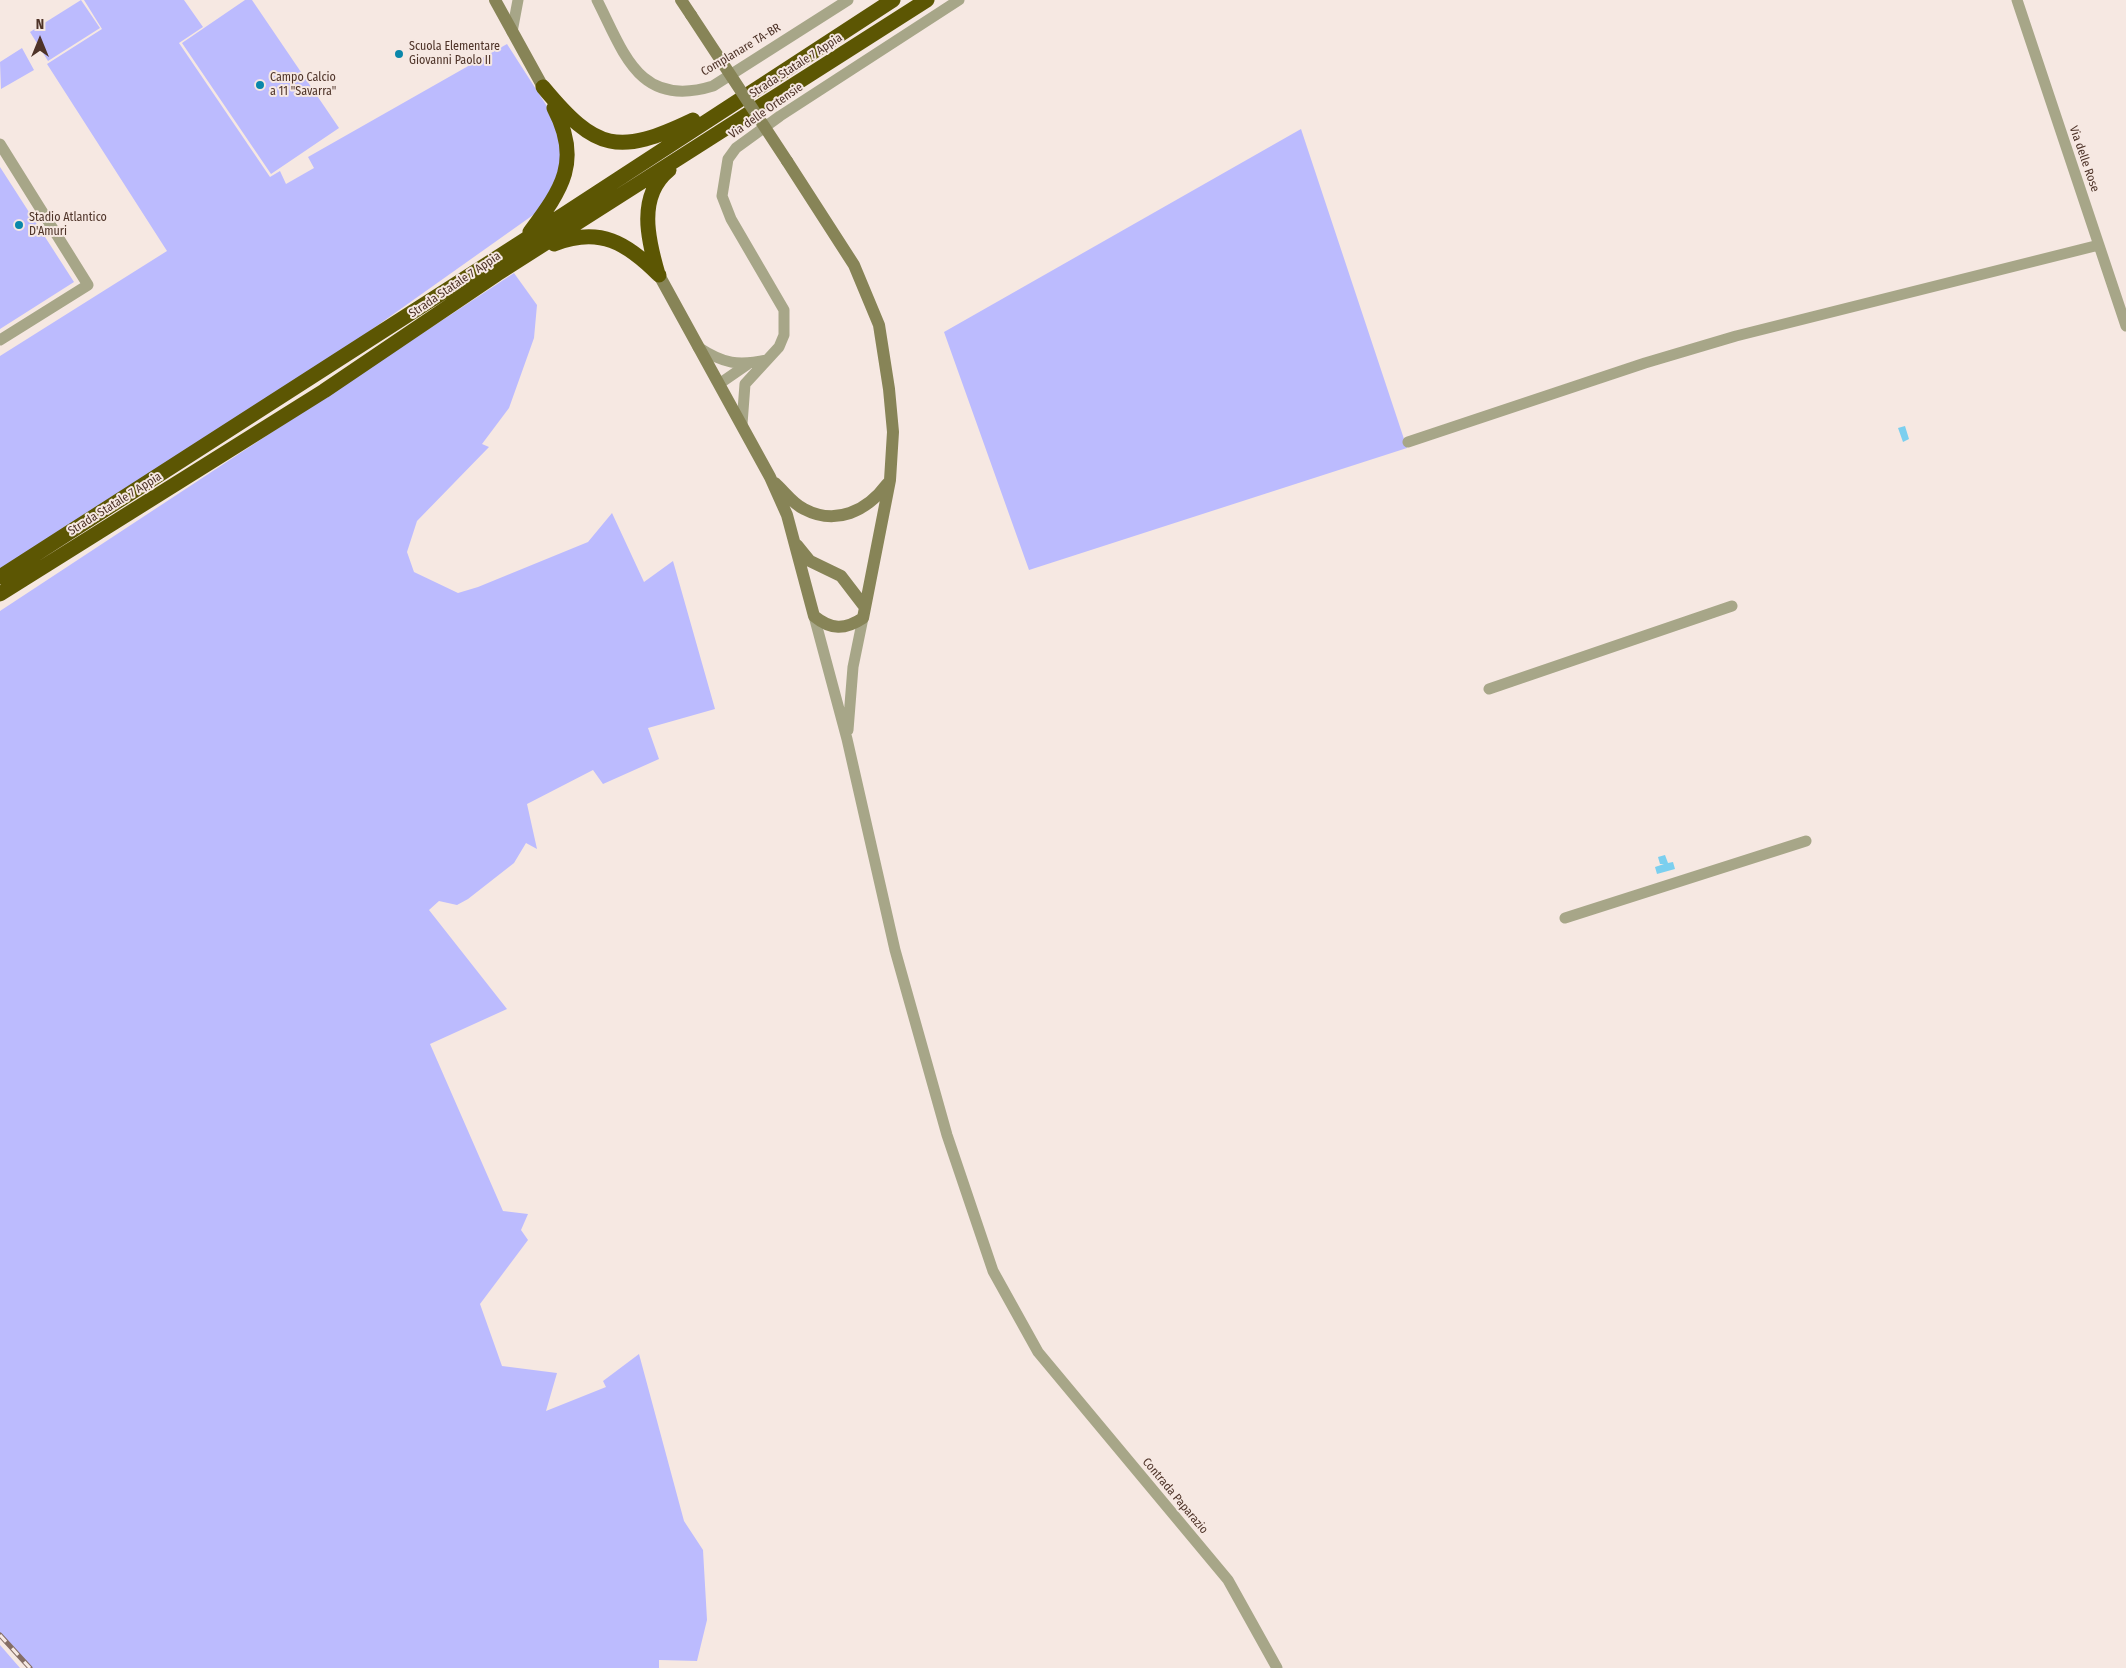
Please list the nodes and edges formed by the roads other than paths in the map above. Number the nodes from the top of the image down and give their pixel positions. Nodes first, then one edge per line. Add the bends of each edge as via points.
1 (496, 0) edge
2 (506, 0) edge
3 (518, 0) edge
4 (597, 0) edge
5 (681, 0) edge
6 (848, 0) edge
7 (893, 0) edge
8 (927, 0) edge
9 (959, 0) edge
10 (2017, 0) edge
11 (512, 32) junction
12 (543, 87) junction
13 (730, 105) junction
14 (712, 137) junction
15 (0, 144) edge
16 (524, 241) junction
17 (2099, 245) junction
18 (497, 274) junction
19 (659, 276) junction
20 (2126, 326) edge
21 (0, 340) edge
22 (698, 348) junction
23 (751, 369) junction
24 (719, 384) junction
25 (742, 424) junction
26 (1408, 442) dead end
27 (770, 477) junction
28 (890, 480) junction
29 (795, 543) junction
30 (0, 577) edge
31 (0, 594) edge
32 (1732, 606) dead end
33 (863, 612) junction
34 (814, 616) junction
35 (1489, 689) dead end
36 (848, 739) junction
37 (1806, 841) dead end
38 (1565, 918) dead end
39 (1276, 1668) edge

1 - 2 street
1 - 11 street
3 - 11 street
4 - 6 street, Complanare TA-BR via 634,69 660,88 680,92 713,86
5 - 28 street, bridge via 854,265 879,325 893,432
7 - 13 highway, Strada Statale 7 Appia
8 - 14 highway, Strada Statale 7 Appia
9 - 23 street, Via delle Ortensie via 780,116 736,148 728,160 722,196 731,219 784,310 784,334 779,348
10 - 17 street, Via delle Rose
11 - 12 street
12 - 13 highway via 583,130 601,139 620,142 657,137
12 - 16 highway via 566,137 565,177 556,197
13 - 16 highway, Strada Statale 7 Appia
14 - 18 highway, Strada Statale 7 Appia
14 - 19 highway via 662,176 651,194 647,218 649,243
15 - 21 street via 88,286
16 - 30 highway, Strada Statale 7 Appia
17 - 20 street, Via delle Rose
17 - 26 street via 1736,336
18 - 19 highway via 566,239 589,236 607,238 624,245
18 - 31 highway, Strada Statale 7 Appia via 324,391
19 - 22 street
22 - 23 street via 714,358
22 - 24 street
23 - 24 street
23 - 25 street via 745,384
24 - 25 street
25 - 27 street
27 - 28 street via 802,508 822,516 844,515 864,508 878,497
27 - 29 street
28 - 33 street
29 - 33 street via 810,561 841,576
29 - 34 street
32 - 35 street
33 - 34 street via 854,624 833,627
33 - 36 street via 853,667
34 - 36 street
36 - 39 street, Contrada Paparazio via 895,950 947,1135 993,1271 1038,1352 1228,1580
37 - 38 street

